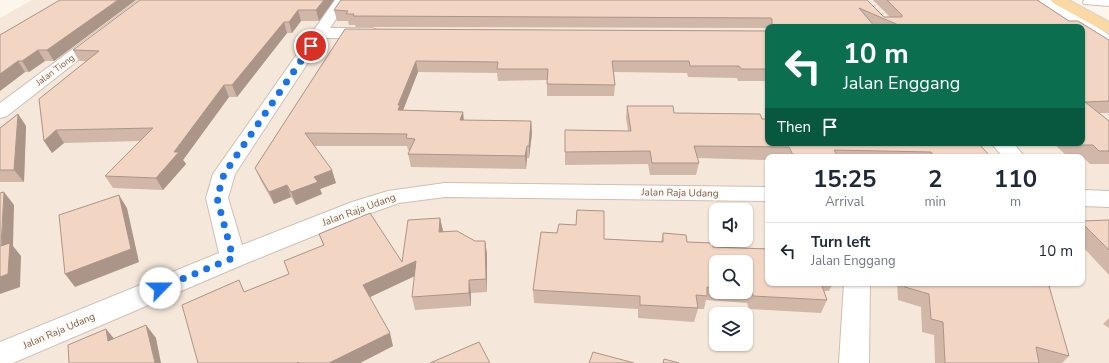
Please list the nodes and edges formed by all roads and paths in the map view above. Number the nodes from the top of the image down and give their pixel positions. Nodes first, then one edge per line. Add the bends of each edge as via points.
1 (148, 0) edge
2 (342, 0) edge
3 (1046, 0) edge
4 (1058, 0) edge
5 (1086, 1) edge
6 (1109, 2) edge
7 (1109, 14) edge
8 (1082, 24) edge
9 (1085, 26) edge
10 (1109, 28) edge
11 (319, 33) junction
12 (390, 33) edge
13 (1109, 42) edge
14 (0, 112) edge
15 (1004, 146) edge
16 (1012, 154) edge
17 (765, 194) edge
18 (1085, 198) edge
19 (1109, 199) edge
20 (233, 258) junction
21 (856, 286) edge
22 (0, 355) edge
23 (854, 363) edge

1 - 14 street, Jalan Tiong
2 - 11 street
3 - 8 street
4 - 10 main road
5 - 6 lane
5 - 7 main road
9 - 13 street
11 - 12 street
11 - 20 street via 224,174 217,198
15 - 16 street
17 - 20 street, Jalan Raja Udang via 445,190 417,193 396,196 360,208
18 - 19 street
20 - 22 street, Jalan Raja Udang
21 - 23 street

